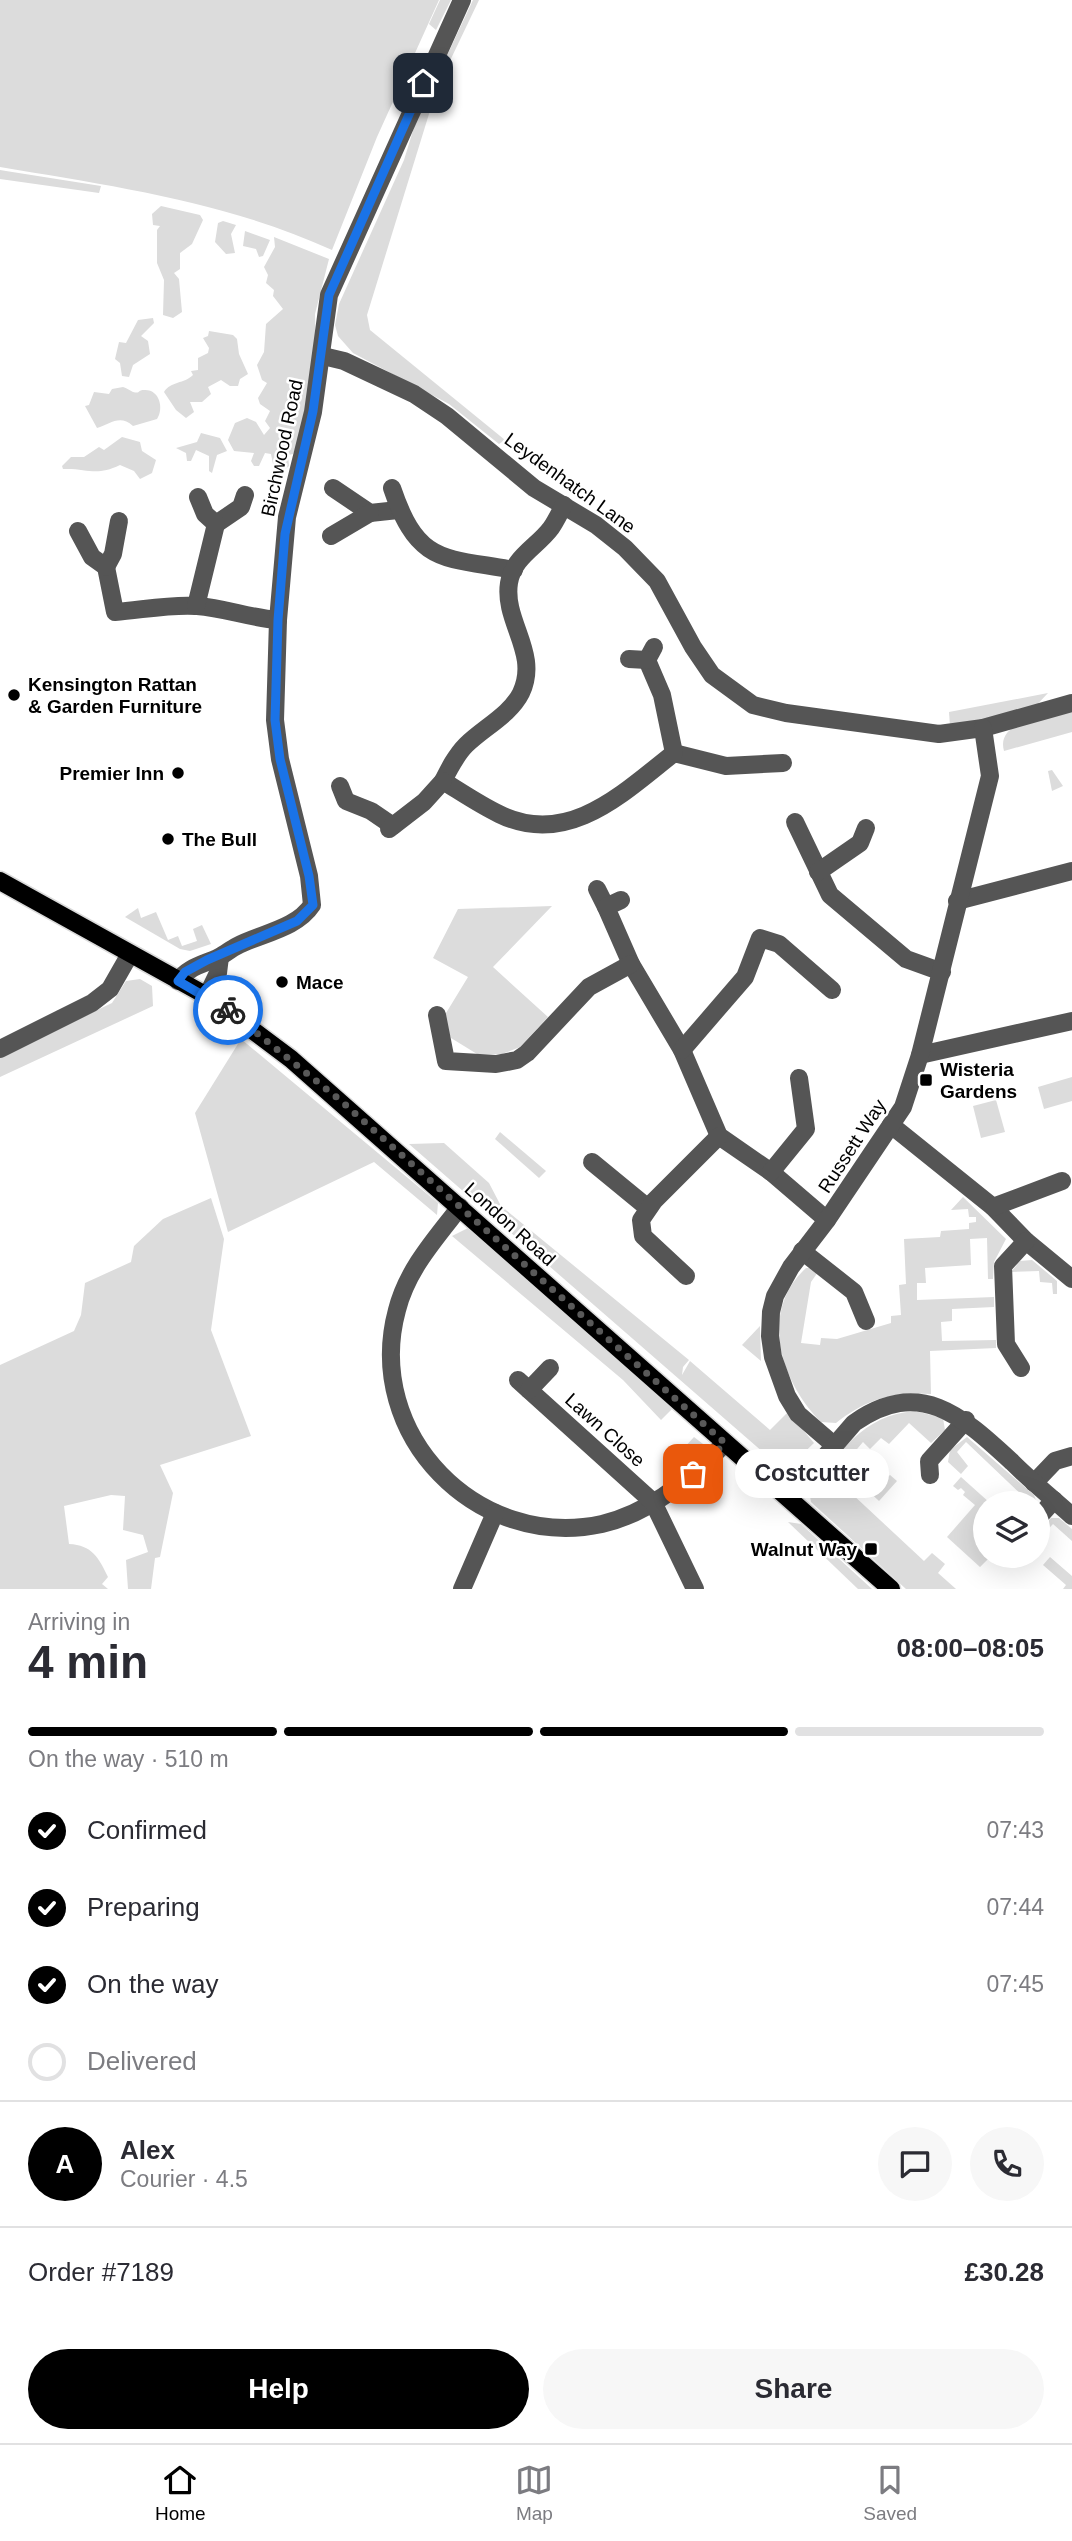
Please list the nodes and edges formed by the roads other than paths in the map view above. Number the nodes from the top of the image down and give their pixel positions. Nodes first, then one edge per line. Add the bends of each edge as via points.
1 (462, 0) edge
2 (323, 356) junction
3 (332, 488) dead end
4 (392, 488) dead end
5 (245, 495) dead end
6 (198, 497) dead end
7 (564, 505) junction
8 (398, 510) junction
9 (370, 513) junction
10 (119, 521) dead end
11 (216, 524) junction
12 (78, 531) dead end
13 (331, 536) dead end
14 (106, 567) junction
15 (514, 570) junction
16 (196, 606) junction
17 (278, 620) junction
18 (644, 655) dead end
19 (1072, 703) edge
20 (982, 728) junction
21 (674, 753) junction
22 (783, 763) dead end
23 (443, 781) junction
24 (340, 786) dead end
25 (794, 821) dead end
26 (866, 828) dead end
27 (1072, 871) edge
28 (818, 872) junction
29 (0, 881) edge
30 (597, 889) dead end
31 (957, 901) junction
32 (130, 954) junction
33 (219, 957) junction
34 (631, 964) junction
35 (942, 972) junction
36 (178, 981) junction
37 (832, 990) dead end
38 (207, 996) junction
39 (437, 1015) dead end
40 (1072, 1021) edge
41 (0, 1049) edge
42 (681, 1050) junction
43 (920, 1055) junction
44 (799, 1078) dead end
45 (891, 1125) junction
46 (719, 1136) junction
47 (593, 1162) dead end
48 (771, 1172) junction
49 (1062, 1181) dead end
50 (993, 1206) junction
51 (460, 1207) junction
52 (648, 1208) junction
53 (827, 1220) junction
54 (1026, 1241) junction
55 (802, 1251) junction
56 (686, 1276) dead end
57 (1072, 1279) edge
58 (866, 1321) dead end
59 (550, 1368) dead end
60 (1021, 1368) dead end
61 (966, 1420) junction
62 (725, 1443) junction
63 (834, 1446) junction
64 (1072, 1457) edge
65 (930, 1475) dead end
66 (1034, 1483) junction
67 (790, 1497) junction
68 (1054, 1500) junction
69 (653, 1502) junction
70 (1050, 1504) edge
71 (495, 1513) junction
72 (1072, 1516) edge
73 (462, 1589) edge
74 (695, 1589) edge
75 (891, 1589) edge

1 - 2 street, Birchwood Road via 329,295
2 - 7 street, Leydenhatch Lane via 344,360 414,394 534,488
2 - 17 street, Birchwood Road via 287,517
3 - 9 street
4 - 8 street
5 - 11 street via 241,507
6 - 11 street via 205,514
7 - 15 street via 550,529 520,557
7 - 20 street, Leydenhatch Lane via 625,548 649,573 712,675 753,705 930,734
8 - 9 street
8 - 15 street via 421,544 433,553
9 - 13 street
10 - 14 street
11 - 16 street
12 - 14 street via 92,557
14 - 16 street via 114,612
15 - 23 street via 509,595 527,659 520,694 464,747
16 - 17 street
17 - 33 street, Birchwood Road via 277,739 313,905 297,921
18 - 21 street via 662,695
19 - 20 street, Leydenhatch Lane
20 - 31 street, Russett Way via 990,776
21 - 22 street via 726,766
21 - 23 street via 607,805 562,823 544,825 500,815
23 - 24 street via 391,828 371,811 346,801
25 - 28 street
26 - 28 street via 860,844
27 - 31 street
28 - 35 street via 830,895 906,960
29 - 32 main road, London Road
30 - 34 street via 614,903
31 - 35 street, Russett Way
32 - 36 main road, London Road
32 - 41 street via 110,989 92,1003
33 - 36 street, Birchwood Road via 185,972
33 - 38 street via 218,973
34 - 39 street via 589,986 527,1054 510,1063 446,1061
34 - 42 street
35 - 43 street, Russett Way
36 - 38 main road, London Road
37 - 42 street via 779,944 760,938 745,977
38 - 51 main road, London Road via 334,1094
40 - 43 street
42 - 46 street
43 - 45 street, Russett Way via 903,1107
44 - 48 street via 806,1129
45 - 50 street
45 - 53 street, Russett Way
46 - 48 street
46 - 52 street
47 - 52 street
48 - 53 street
49 - 50 street
50 - 54 street
51 - 62 main road, London Road
51 - 71 street via 404,1288 396,1312 391,1362 400,1411 416,1446 445,1479
52 - 56 street via 641,1220 643,1236
53 - 55 street, Russett Way
54 - 57 street
54 - 60 street via 1003,1266 1006,1344
55 - 58 street via 854,1292
55 - 63 street, Russett Way via 775,1296 769,1336 787,1396 798,1414
59 - 69 street, Lawn Close via 524,1385
61 - 63 street via 936,1405 901,1403 865,1416
61 - 65 street via 929,1461
61 - 66 street
62 - 67 main road, London Road
62 - 69 street via 677,1488
63 - 67 street
64 - 66 street via 1055,1461
66 - 68 street
67 - 75 main road, London Road
68 - 70 street
68 - 72 street
69 - 71 street via 628,1515 587,1526 537,1525
69 - 74 street
71 - 73 street

